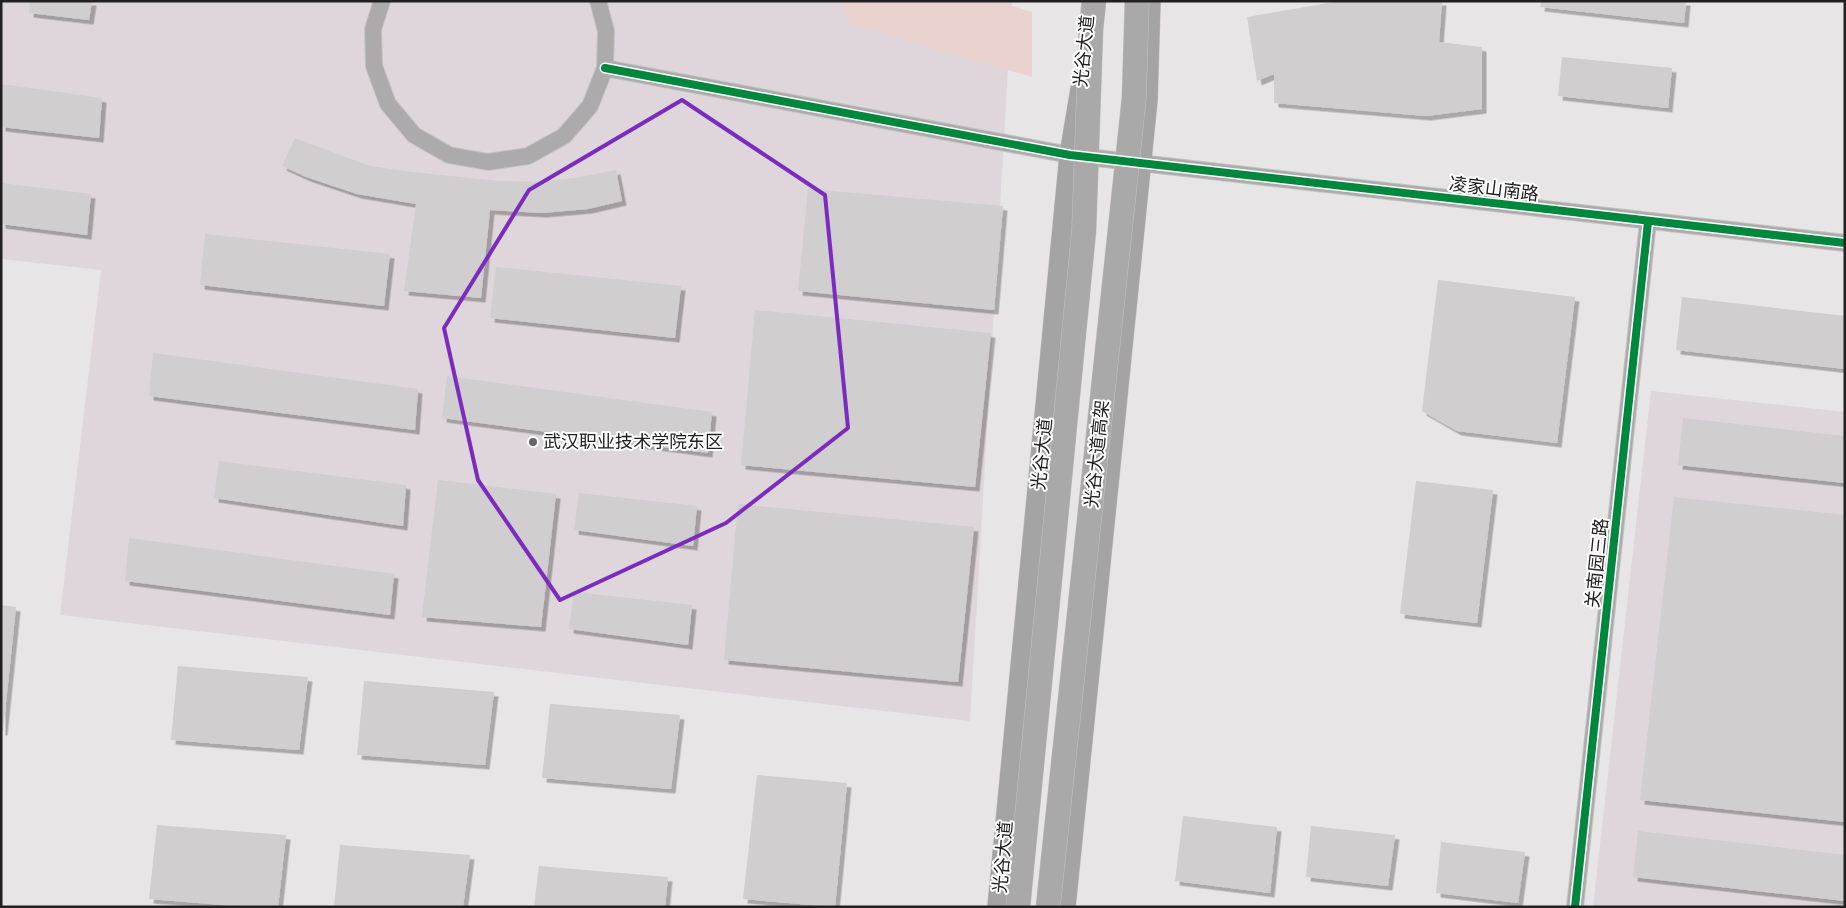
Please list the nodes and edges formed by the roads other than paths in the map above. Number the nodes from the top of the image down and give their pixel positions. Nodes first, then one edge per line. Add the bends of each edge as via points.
1 (382, 1) edge
2 (598, 1) edge
3 (1089, 1) edge
4 (1094, 1) edge
5 (1137, 1) edge
6 (1150, 1) edge
7 (1091, 29) junction
8 (605, 68) junction
9 (1070, 155) junction
10 (1140, 163) junction
11 (1648, 222) junction
12 (1845, 243) edge
13 (998, 907) edge
14 (1018, 907) edge
15 (1048, 907) edge
16 (1066, 907) edge
17 (1575, 907) edge

1 - 8 street via 373,29 374,66 388,104 414,135 449,155 488,162 528,156 564,136 590,106
2 - 8 street via 606,31
3 - 7 highway, bridge
3 - 9 main road, 光谷大道 via 1082,85
4 - 7 highway, 光谷大道高架, bridge
5 - 15 highway, 光谷大道高架, bridge via 1134,98
6 - 10 main road via 1147,100
7 - 14 highway, 光谷大道高架, bridge via 1084,230
8 - 9 street, 凌家山南路
9 - 10 street, 凌家山南路
9 - 13 main road, 光谷大道
10 - 11 street, 凌家山南路
10 - 16 main road
11 - 12 street, 凌家山南路
11 - 17 street, 关南园三路

